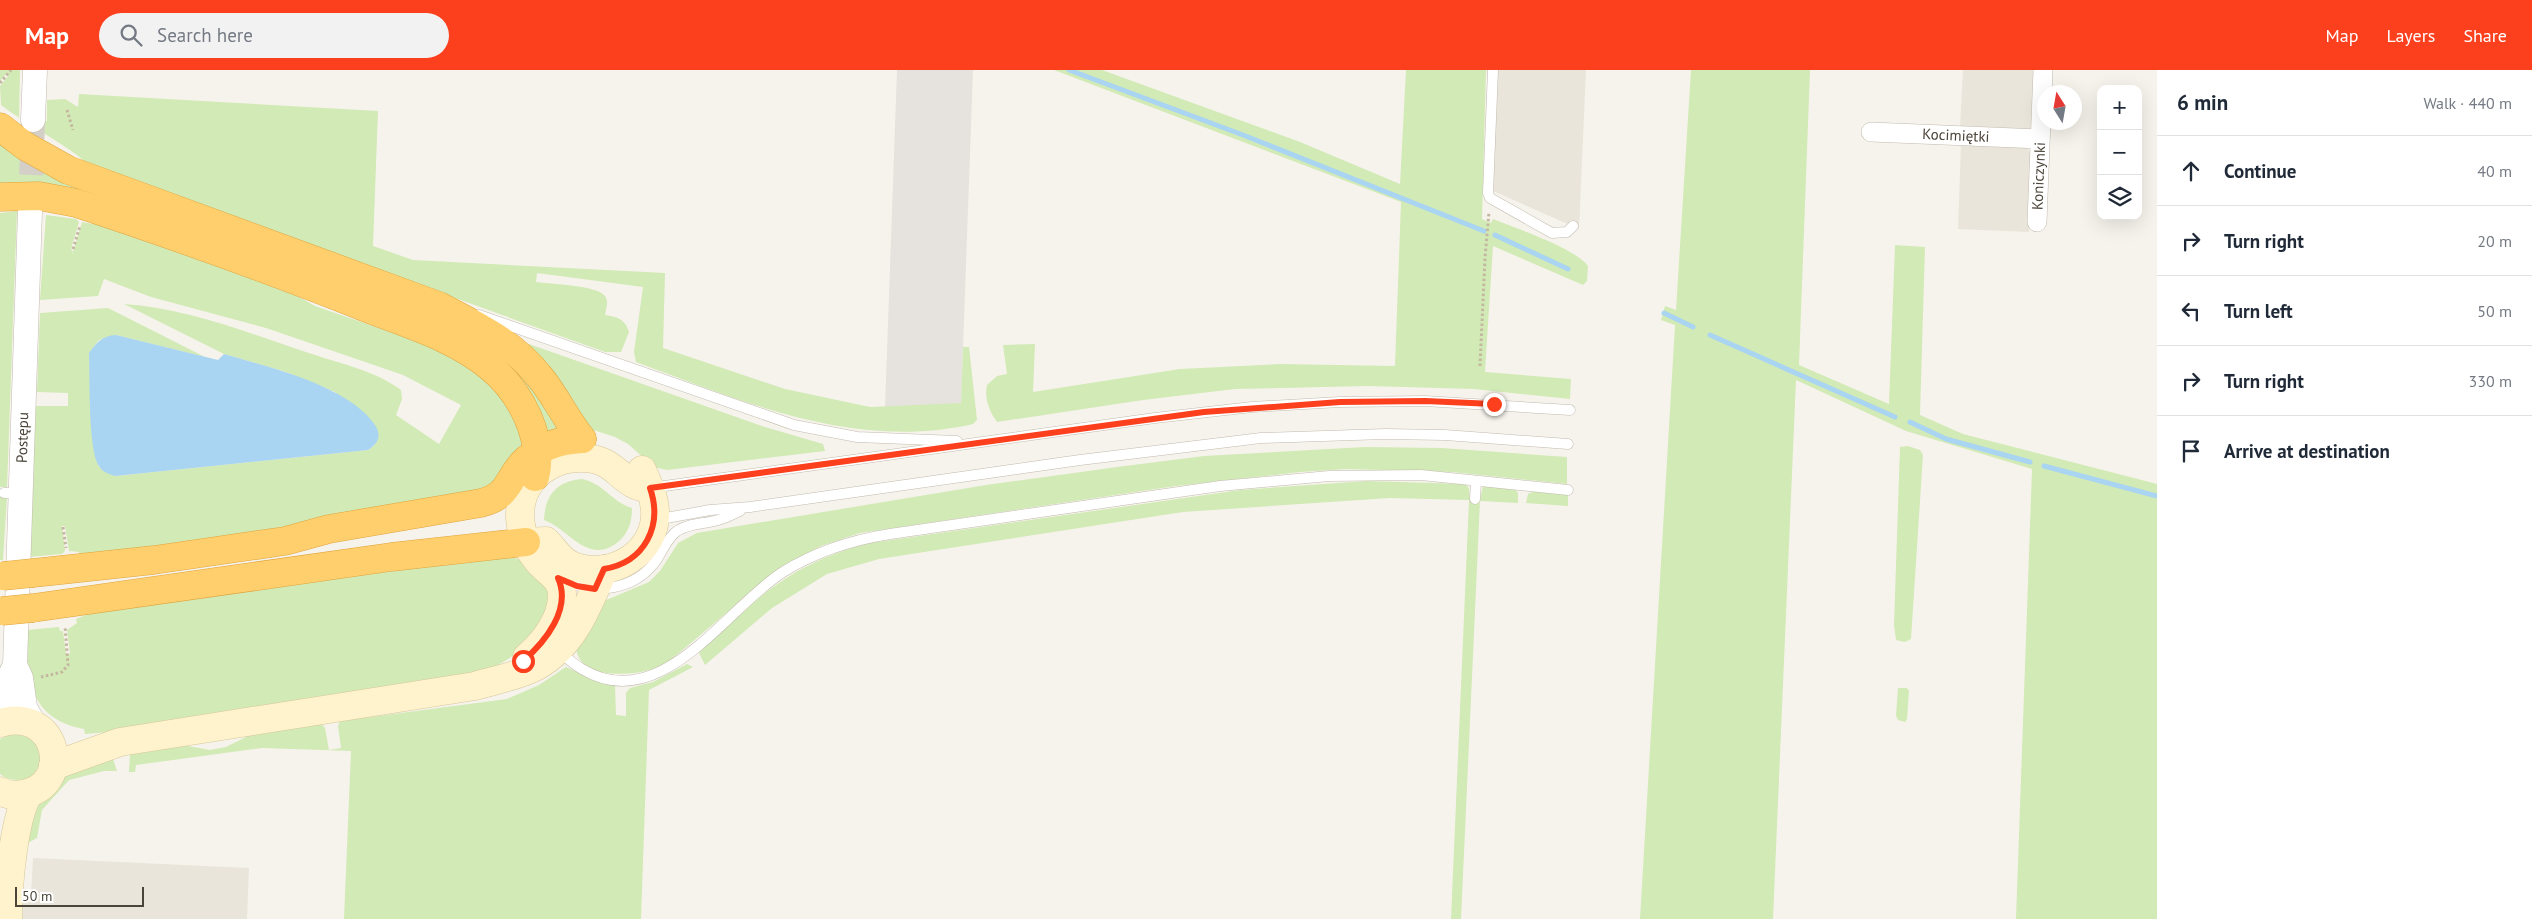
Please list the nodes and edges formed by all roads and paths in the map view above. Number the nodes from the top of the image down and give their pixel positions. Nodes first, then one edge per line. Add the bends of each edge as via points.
1 (11, 70) edge
2 (35, 70) edge
3 (1493, 70) edge
4 (2043, 70) edge
5 (0, 83) edge
6 (67, 110) dead end
7 (33, 120) tunnel mouth
8 (0, 127) edge
9 (73, 130) dead end
10 (1871, 132) dead end
11 (2040, 139) junction
12 (0, 197) edge
13 (1490, 198) junction
14 (30, 212) tunnel mouth
15 (2038, 222) dead end
16 (81, 224) dead end
17 (1573, 226) dead end
18 (73, 250) dead end
19 (440, 306) junction
20 (1480, 366) dead end
21 (1570, 410) dead end
22 (582, 439) junction
23 (988, 442) junction
24 (1568, 444) dead end
25 (536, 464) junction
26 (1476, 480) junction
27 (650, 488) junction
28 (1568, 490) dead end
29 (1475, 499) dead end
30 (750, 506) junction
31 (519, 508) junction
32 (655, 520) junction
33 (63, 527) dead end
34 (285, 541) junction
35 (526, 542) junction
36 (66, 550) dead end
37 (1, 576) edge
38 (558, 578) junction
39 (600, 579) junction
40 (1, 611) edge
41 (65, 632) dead end
42 (557, 650) junction
43 (14, 666) junction
44 (500, 678) junction
45 (36, 680) dead end
46 (0, 723) edge
47 (40, 730) junction
48 (120, 742) junction
49 (53, 766) junction
50 (0, 791) edge
51 (29, 793) junction
52 (0, 810) edge
53 (8, 879) junction
54 (8, 919) edge

1 - 5 path
2 - 7 street
3 - 13 lane
4 - 11 street, Koniczynki
6 - 9 path
8 - 19 highway via 39,154 84,176
10 - 11 street, Kocimiętki
11 - 15 street, Koniczynki
12 - 25 highway via 39,196 76,203 288,277 456,344 492,368 521,403 530,424
13 - 17 lane via 1552,233 1567,232
13 - 20 path
14 - 43 street, Postępu via 12,493
16 - 18 path
19 - 22 highway via 494,335 523,358 540,377
19 - 23 lane via 506,323 794,425 858,437
21 - 23 lane via 1425,401 1340,402 1204,412
22 - 25 highway via 566,441
22 - 27 main road via 604,444 628,456 642,470
23 - 27 lane
24 - 30 lane via 1415,434 1261,438
25 - 27 main road via 587,458 605,462 636,486
25 - 31 main road
25 - 34 highway via 521,465 503,493 490,501 329,529
26 - 28 lane
26 - 29 lane
26 - 42 lane via 1375,474 1278,480 860,539 782,572 690,654 657,674 619,680 602,678 582,669
27 - 32 main road
30 - 32 lane
30 - 39 lane via 719,520 682,528 672,535 650,568 634,581 615,587
31 - 34 highway via 320,542 302,544
31 - 35 main road
32 - 39 main road via 649,538 636,554
33 - 36 path
34 - 37 highway, bridge via 154,560
35 - 38 main road via 536,559
35 - 39 main road via 546,541 570,564 588,569
35 - 40 highway, bridge via 391,557
38 - 39 lane via 577,586
38 - 44 main road via 562,596 554,625 536,650
39 - 42 main road via 574,632
41 - 45 path via 68,665 65,670
42 - 44 main road via 536,666
43 - 46 street, Postępu via 8,675 8,693
43 - 47 street, Postępu via 22,678 25,707
44 - 48 main road via 430,694
46 - 47 main road via 16,720
47 - 48 main road via 80,740
47 - 49 main road via 54,754
48 - 49 main road
49 - 51 main road via 40,787
50 - 51 main road via 13,796
51 - 53 main road via 19,823
52 - 53 main road
53 - 54 main road

